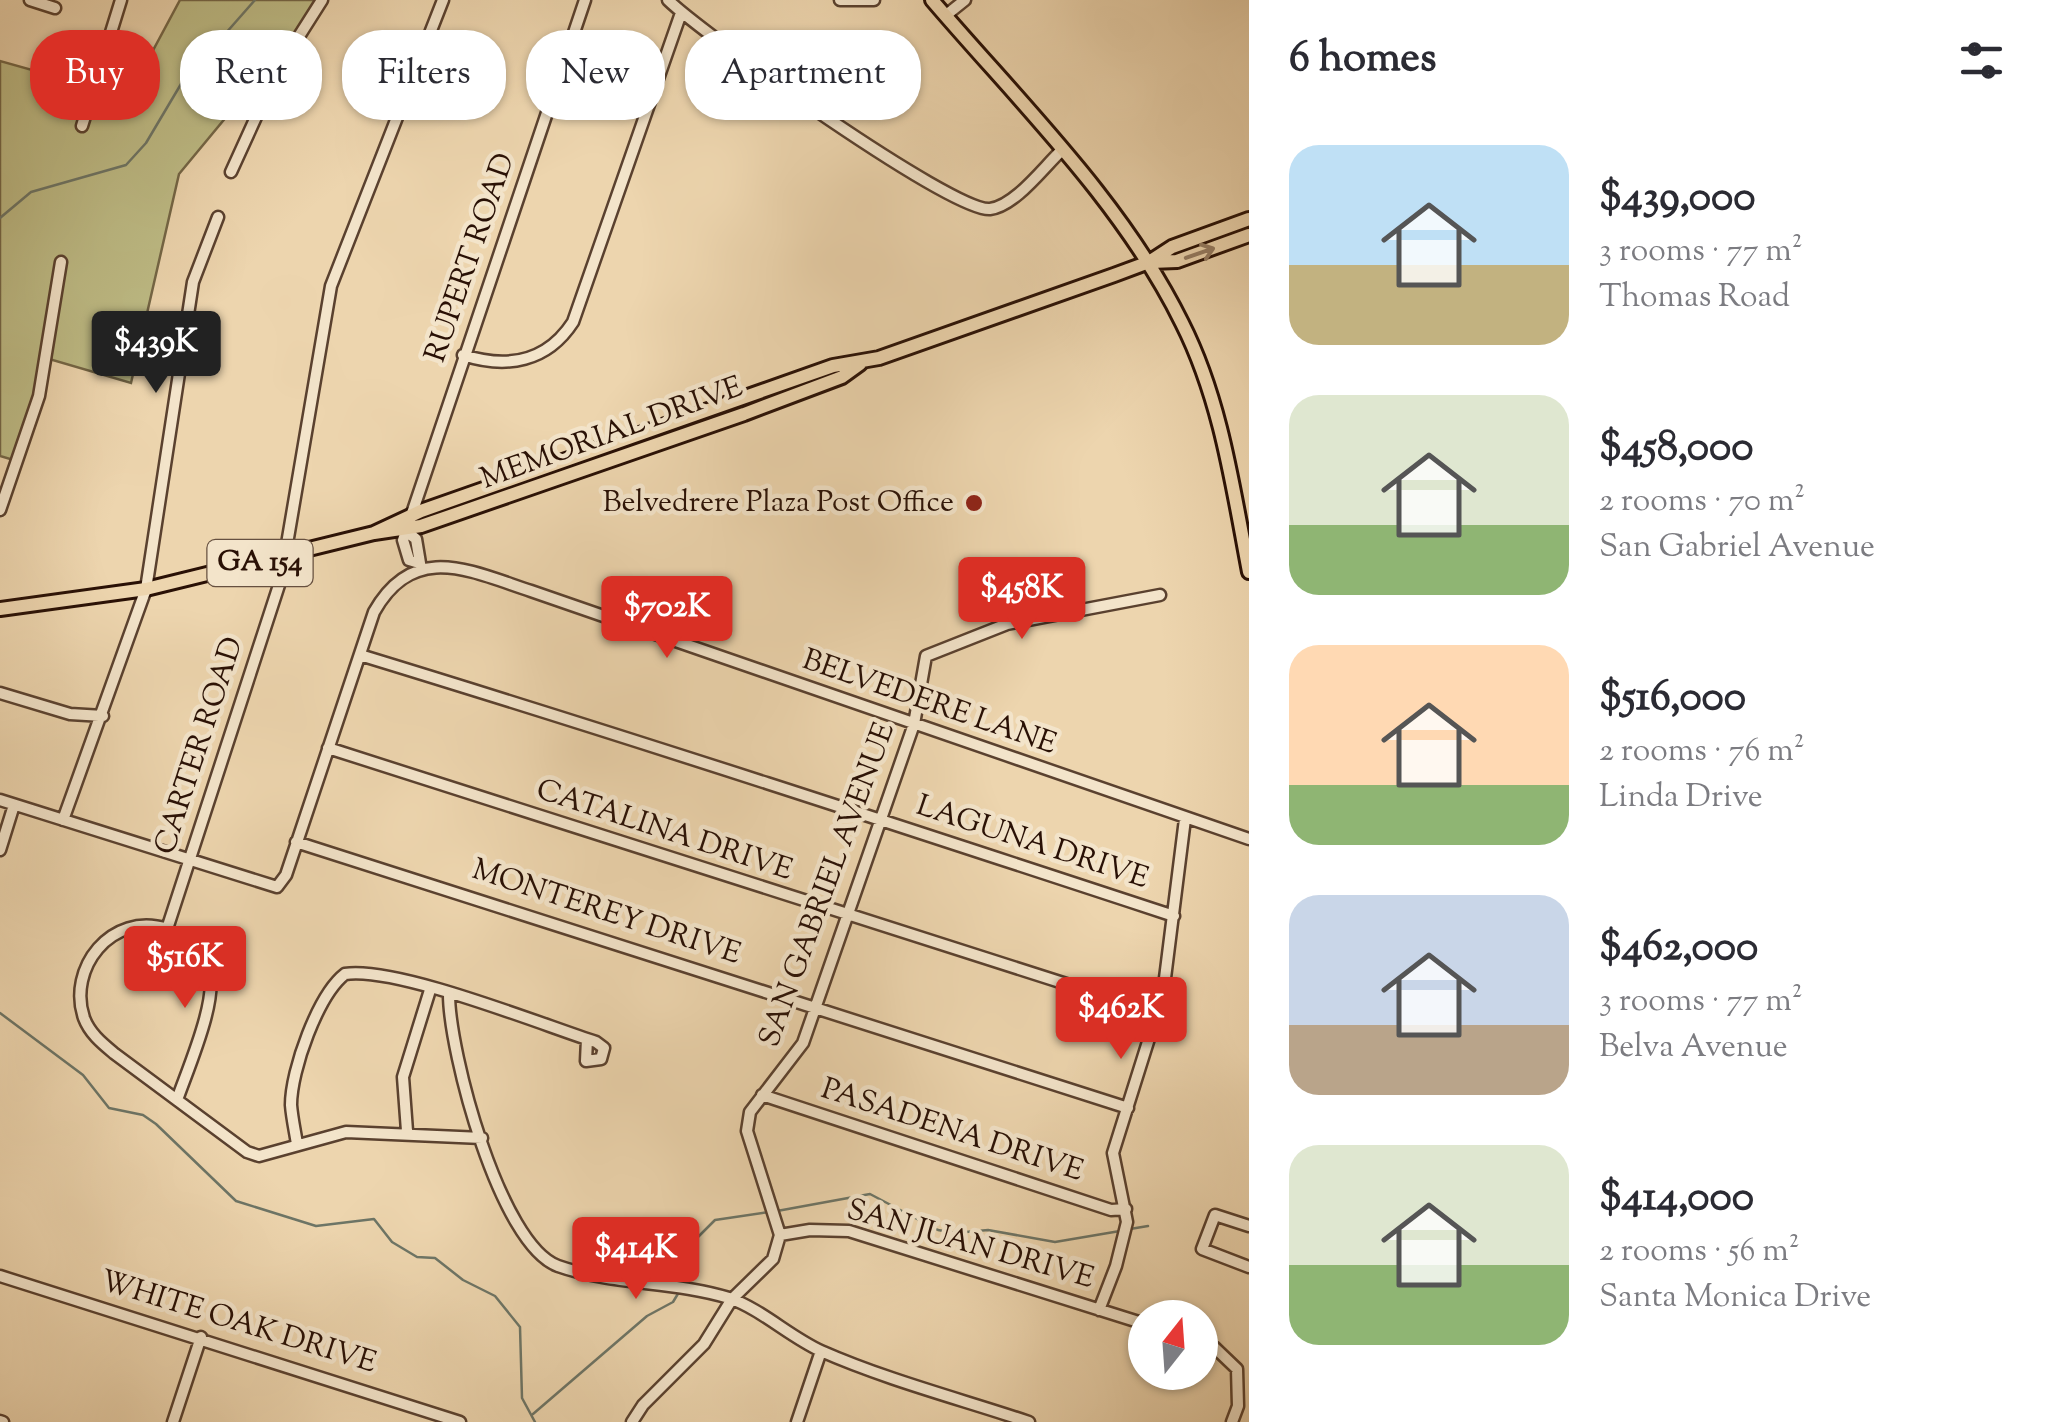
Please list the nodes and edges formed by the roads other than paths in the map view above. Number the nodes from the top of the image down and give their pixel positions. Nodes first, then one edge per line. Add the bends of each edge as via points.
1 (30, 0) edge
2 (121, 0) edge
3 (322, 0) edge
4 (443, 0) edge
5 (585, 0) edge
6 (668, 0) edge
7 (840, 0) edge
8 (874, 0) edge
9 (932, 0) edge
10 (965, 0) edge
11 (55, 8) dead end
12 (682, 13) junction
13 (946, 16) junction
14 (82, 126) dead end
15 (1061, 151) junction
16 (231, 172) dead end
17 (218, 216) dead end
18 (1249, 220) edge
19 (1249, 234) edge
20 (61, 262) dead end
21 (1149, 262) junction
22 (464, 354) junction
23 (0, 510) edge
24 (409, 526) junction
25 (286, 557) junction
26 (420, 566) junction
27 (1249, 572) edge
28 (146, 590) junction
29 (1160, 595) dead end
30 (0, 609) edge
31 (360, 655) junction
32 (0, 693) edge
33 (103, 716) junction
34 (914, 724) junction
35 (328, 748) junction
36 (0, 800) edge
37 (14, 805) junction
38 (1185, 819) junction
39 (64, 820) junction
40 (880, 820) junction
41 (1249, 839) edge
42 (296, 842) junction
43 (0, 850) edge
44 (188, 862) junction
45 (1174, 916) junction
46 (847, 917) junction
47 (167, 929) junction
48 (430, 990) junction
49 (448, 994) junction
50 (815, 1007) junction
51 (1157, 1013) junction
52 (587, 1038) dead end
53 (762, 1095) junction
54 (177, 1100) junction
55 (1128, 1108) junction
56 (408, 1132) junction
57 (482, 1138) junction
58 (297, 1144) junction
59 (1126, 1209) junction
60 (1249, 1226) edge
61 (780, 1234) junction
62 (1249, 1266) edge
63 (0, 1276) edge
64 (732, 1299) junction
65 (1099, 1310) junction
66 (1128, 1319) edge
67 (200, 1337) junction
68 (822, 1351) junction
69 (1218, 1351) edge
70 (173, 1422) edge
71 (460, 1422) edge
72 (632, 1422) edge
73 (797, 1422) edge
74 (1028, 1422) edge
75 (1232, 1422) edge

1 - 11 street
2 - 14 street
3 - 16 street via 276,71
4 - 25 street, CARTER ROAD via 330,286
5 - 22 street, RUPERT ROAD
6 - 12 street
7 - 8 street
9 - 13 main road
10 - 13 street
12 - 15 street via 910,171 980,208 1004,204
12 - 22 street via 573,322 538,356 502,362
13 - 15 main road
15 - 21 main road
17 - 28 street via 193,282
18 - 21 main road, MEMORIAL DRIVE / GA 154
21 -> 19 main road, MEMORIAL DRIVE / GA 154 via 1177,260
20 - 23 street via 39,396
21 - 24 main road, MEMORIAL DRIVE / GA 154 via 860,364 834,366
21 - 27 main road via 1184,326 1214,406
22 - 24 street, RUPERT ROAD
24 - 25 main road, MEMORIAL DRIVE / GA 154
24 - 26 street via 403,540 409,560
25 - 28 main road, MEMORIAL DRIVE / GA 154
25 - 44 street, CARTER ROAD
26 - 31 street via 386,592
26 - 34 street, BELVEDERE LANE via 466,570
28 - 30 main road, MEMORIAL DRIVE / GA 154
28 - 33 street
29 - 34 street, SAN GABRIEL AVENUE via 1007,624 926,656
31 - 35 street
31 - 40 street, LAGUNA DRIVE
32 - 33 street via 70,714
33 - 39 street
34 - 38 street, BELVEDERE LANE
34 - 40 street, SAN GABRIEL AVENUE
35 - 42 street
35 - 46 street, CATALINA DRIVE
36 - 37 street
37 - 39 street
37 - 43 street
38 - 41 street, BELVEDERE LANE
38 - 45 street
39 - 44 street
40 - 45 street, LAGUNA DRIVE
40 - 46 street, SAN GABRIEL AVENUE
42 - 44 street via 278,887
42 - 50 street, MONTEREY DRIVE
44 - 47 street, CARTER ROAD
45 - 51 street
46 - 50 street, SAN GABRIEL AVENUE
46 - 51 street, CATALINA DRIVE
47 - 54 street via 211,981
47 - 54 street via 129,926 106,937 80,1000 96,1038
48 - 49 street
48 - 56 street via 403,1077
48 - 58 street via 360,972 333,983 317,1010 293,1091
49 - 52 street
49 - 57 street via 455,1053
50 - 53 street, SAN GABRIEL AVENUE via 790,1065
50 - 55 street, MONTEREY DRIVE
51 - 55 street
53 - 59 street, PASADENA DRIVE via 1112,1210
53 - 61 street, SAN GABRIEL AVENUE via 747,1131
54 - 58 street via 247,1152 259,1156
55 - 59 street via 1112,1164
56 - 57 street
56 - 58 street via 346,1132
57 - 64 street via 516,1228 544,1260
59 - 65 street via 1123,1243
60 - 62 street via 1215,1215 1202,1249
61 - 64 street via 773,1259
61 - 65 street, SAN JUAN DRIVE via 849,1231
63 - 67 street, WHITE OAK DRIVE
64 - 68 street
64 - 72 street via 693,1358
65 - 66 street, SAN JUAN DRIVE
67 - 70 street
67 - 71 street, WHITE OAK DRIVE
68 - 73 street
68 - 74 street
69 - 75 street via 1237,1368

